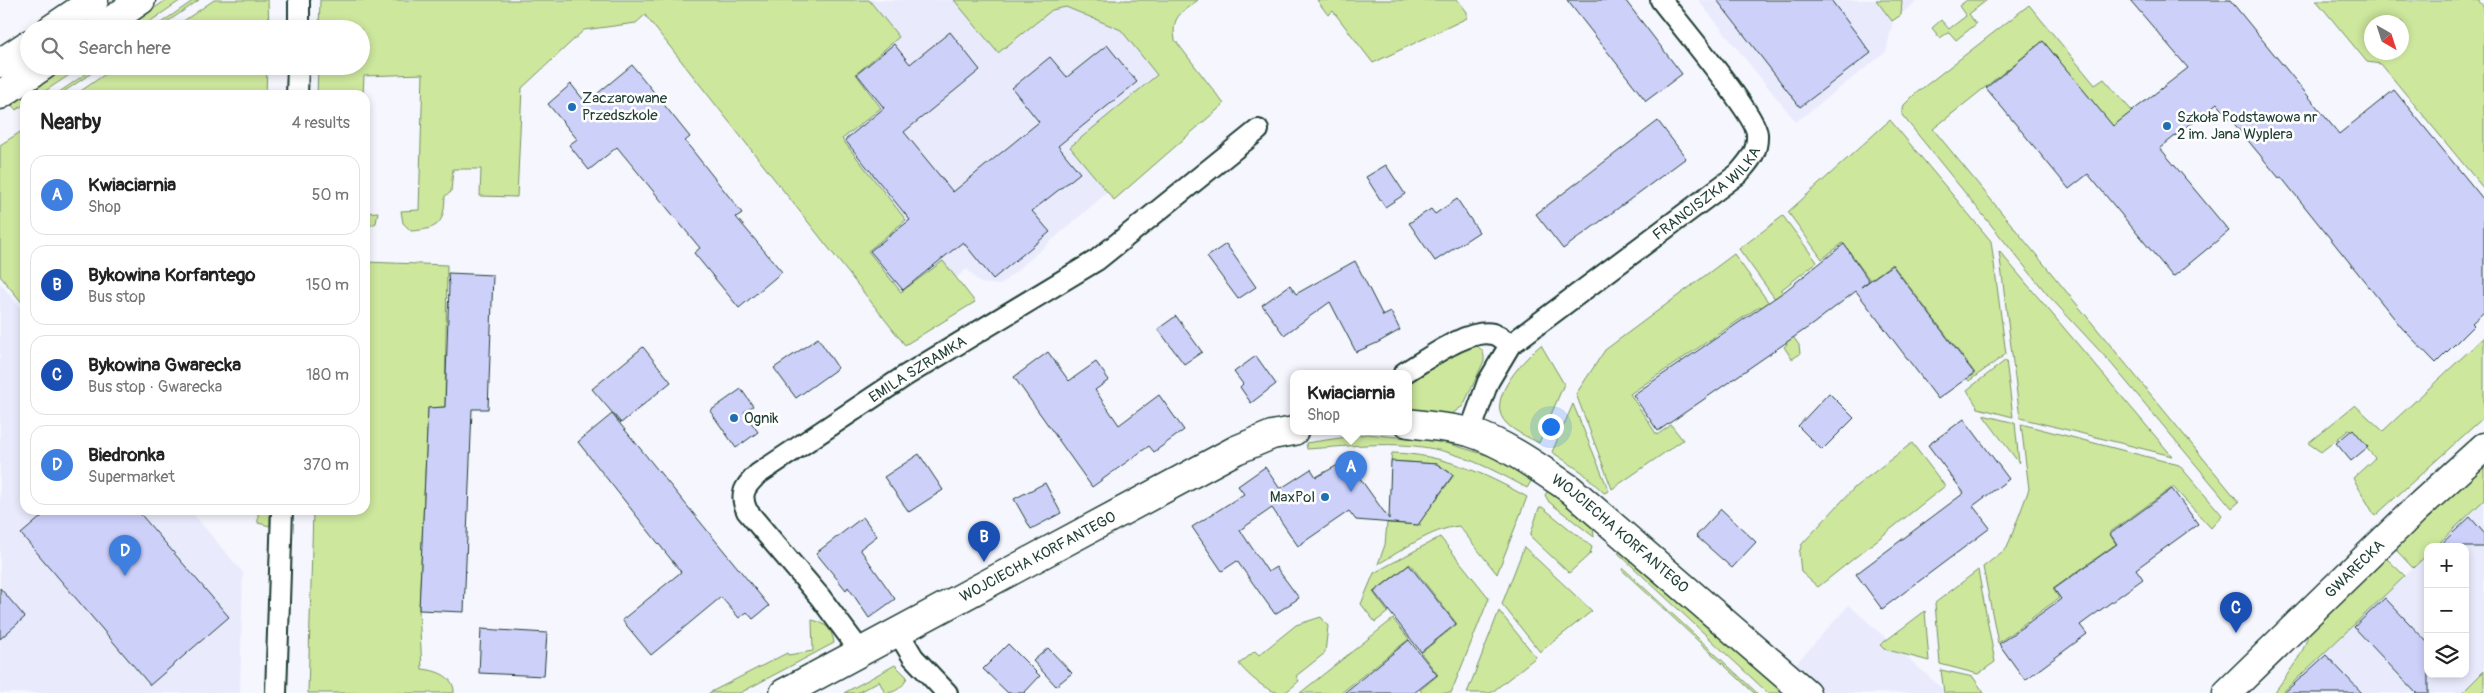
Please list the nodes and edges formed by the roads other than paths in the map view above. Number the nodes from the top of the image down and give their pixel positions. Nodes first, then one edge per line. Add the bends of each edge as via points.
1 (94, 0) edge
2 (140, 0) edge
3 (299, 0) edge
4 (1661, 0) edge
5 (64, 20) edge
6 (112, 20) edge
7 (299, 20) edge
8 (20, 50) edge
9 (0, 63) edge
10 (30, 75) edge
11 (298, 75) edge
12 (297, 90) edge
13 (0, 95) edge
14 (1258, 130) dead end
15 (1510, 345) junction
16 (1409, 370) edge
17 (1412, 424) edge
18 (1290, 432) edge
19 (1470, 432) junction
20 (2484, 447) edge
21 (282, 515) edge
22 (898, 632) junction
23 (861, 652) junction
24 (276, 693) edge
25 (784, 693) edge
26 (947, 693) edge
27 (1806, 693) edge
28 (2227, 693) edge

1 - 5 street
2 - 6 street
3 - 7 street
4 - 15 street, FRANCISZKA WILKA via 1747,112 1757,133 1755,155 1738,174
8 - 9 street
10 - 13 street
11 - 12 street
14 - 23 street, EMILA SZRAMKA via 1097,260 905,376 749,482 742,492 747,511
15 - 16 street via 1496,334 1482,332 1464,338
15 - 19 street, FRANCISZKA WILKA via 1488,382
17 - 19 street, WOJCIECHA KORFANTEGO
18 - 22 street, WOJCIECHA KORFANTEGO via 1272,435 1236,450
19 - 27 street, WOJCIECHA KORFANTEGO via 1511,451 1570,489
20 - 28 street, GWARECKA
21 - 24 street
22 - 23 street, WOJCIECHA KORFANTEGO
22 - 26 street via 913,657
23 - 25 street, WOJCIECHA KORFANTEGO

